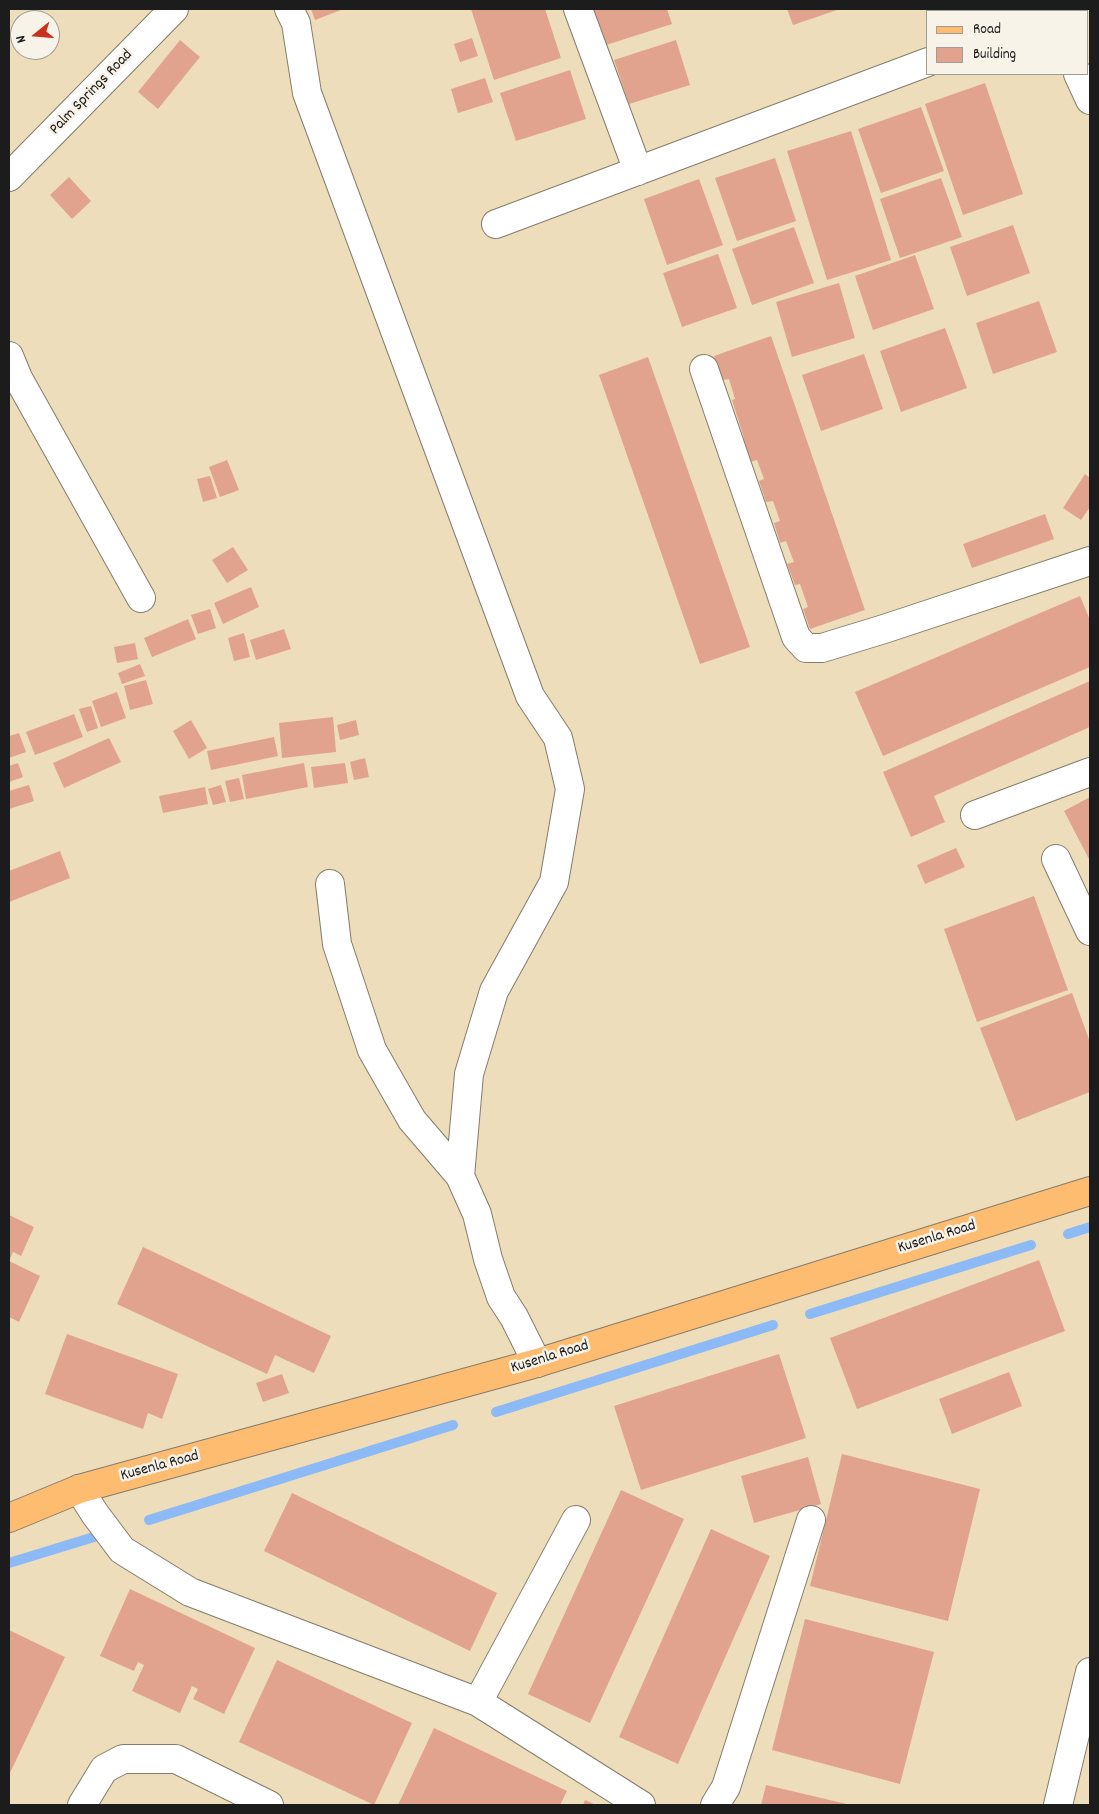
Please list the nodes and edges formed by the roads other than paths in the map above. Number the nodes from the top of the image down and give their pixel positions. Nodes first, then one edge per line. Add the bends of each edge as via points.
1 (174, 9) edge
2 (289, 9) edge
3 (578, 9) edge
4 (926, 63) edge
5 (1078, 75) edge
6 (1090, 100) edge
7 (638, 171) junction
8 (9, 178) edge
9 (496, 224) dead end
10 (9, 356) edge
11 (704, 369) dead end
12 (1090, 561) edge
13 (141, 598) dead end
14 (1090, 772) edge
15 (975, 815) dead end
16 (1056, 859) dead end
17 (330, 884) dead end
18 (1090, 931) edge
19 (460, 1176) junction
20 (1090, 1191) edge
21 (537, 1363) junction
22 (79, 1489) junction
23 (9, 1518) edge
24 (576, 1520) dead end
25 (812, 1520) dead end
26 (1090, 1672) edge
27 (478, 1702) junction
28 (1086, 1708) edge
29 (82, 1805) edge
30 (269, 1805) edge
31 (641, 1805) edge
32 (715, 1805) edge
33 (1058, 1805) edge

1 - 8 street, Palm Springs Road
2 - 19 street via 296,23 307,94 530,696 558,738 570,789 554,882 494,991 469,1074
3 - 7 street
4 - 7 street
5 - 6 street
7 - 9 street
10 - 13 street
11 - 12 street via 796,637 806,648 822,648
14 - 15 street
16 - 18 street
17 - 19 street via 337,944 372,1050 412,1120
19 - 21 street via 477,1214 501,1297
20 - 21 main road, Kusenla Road
21 - 22 main road, Kusenla Road
22 - 23 main road, Kusenla Road
22 - 27 street via 122,1550 190,1592
24 - 27 street
25 - 32 street via 726,1787
26 - 28 street
27 - 31 street
28 - 33 street
29 - 30 street via 104,1769 123,1759 176,1759

